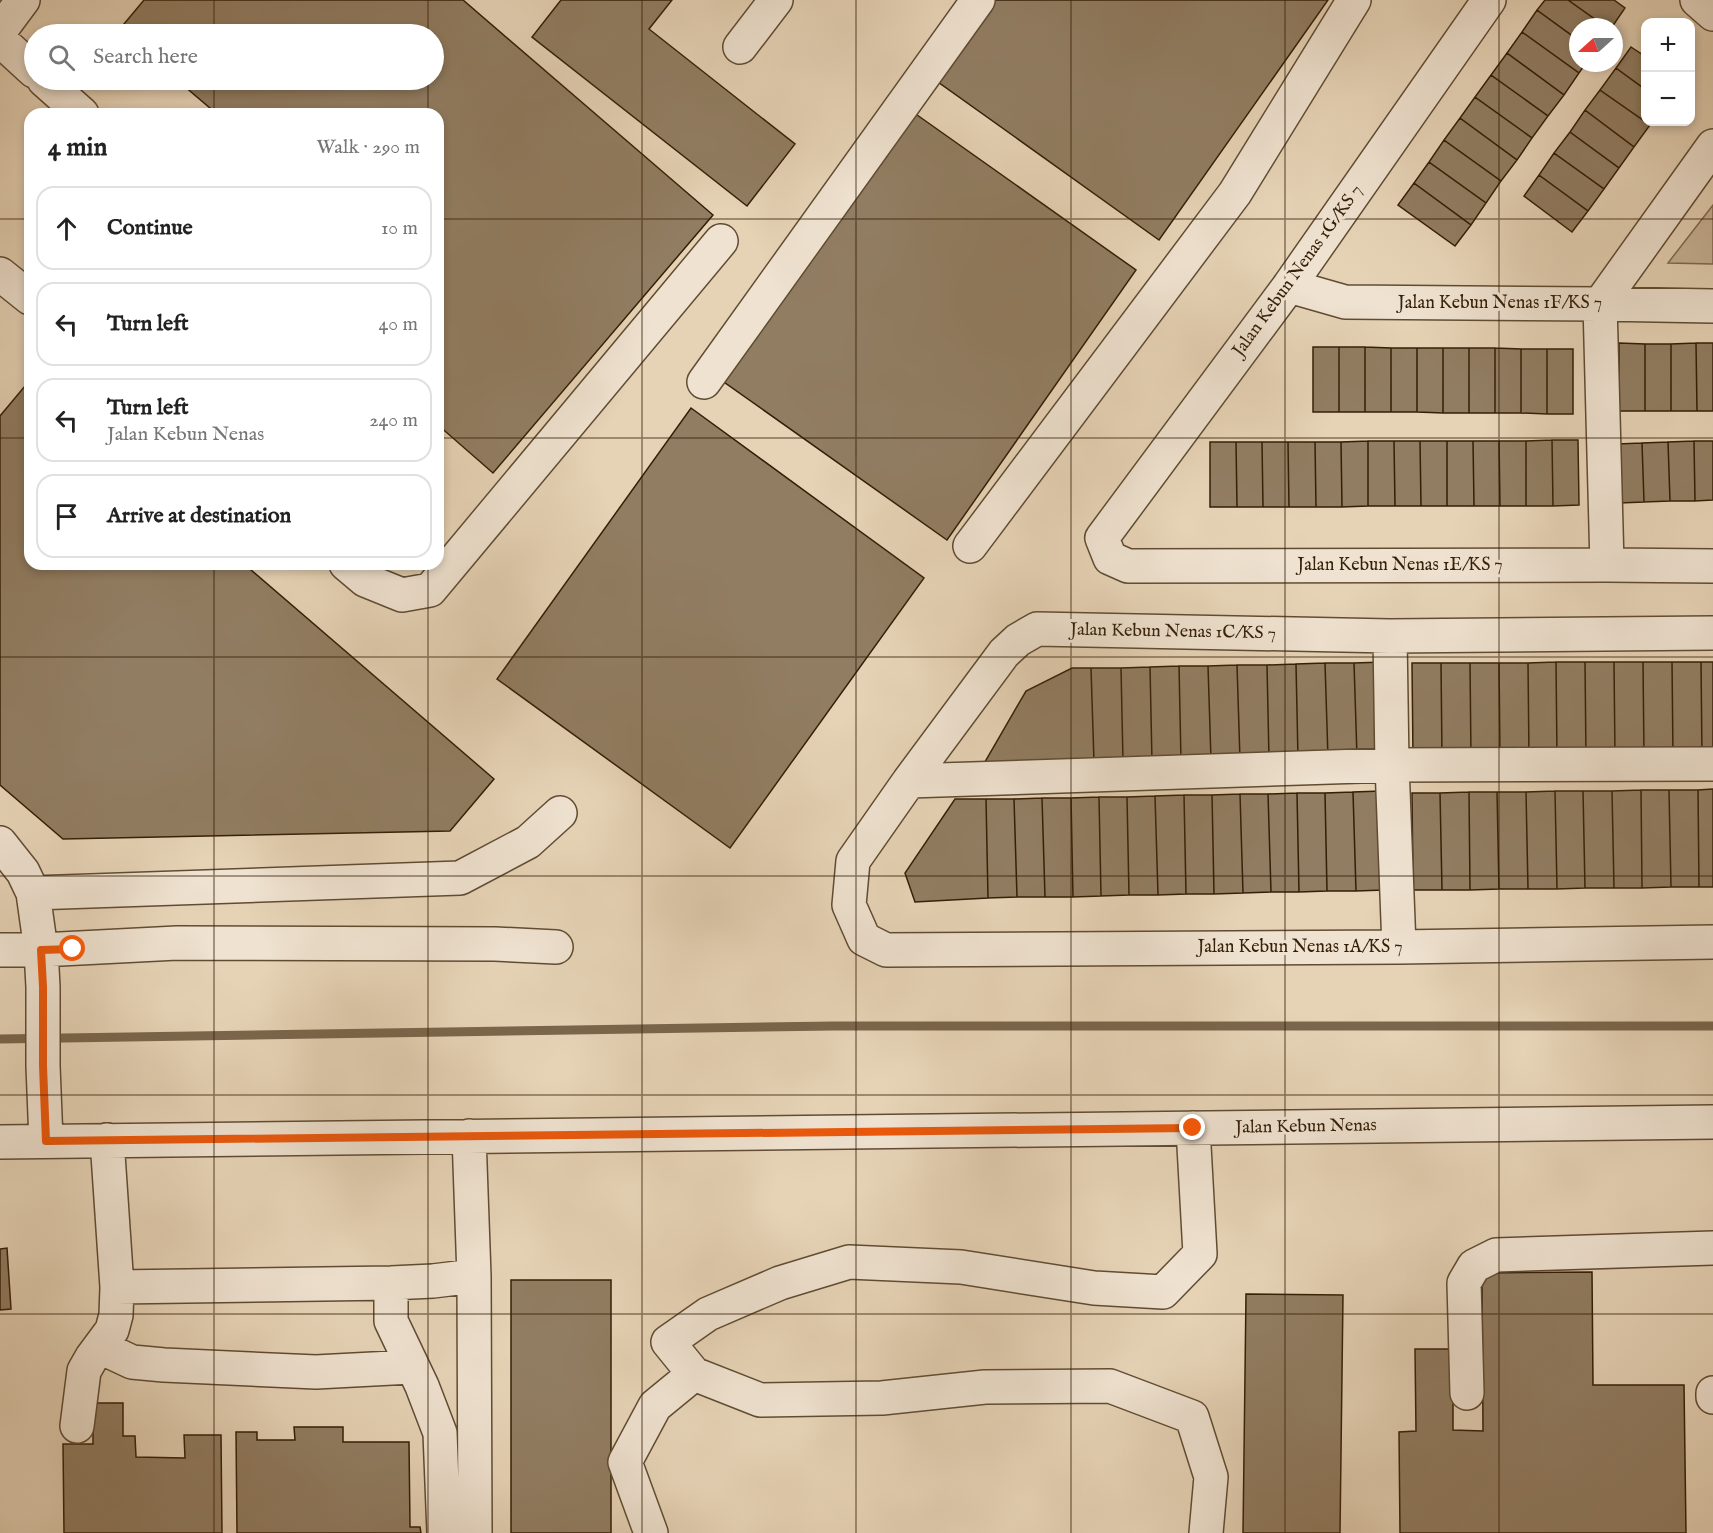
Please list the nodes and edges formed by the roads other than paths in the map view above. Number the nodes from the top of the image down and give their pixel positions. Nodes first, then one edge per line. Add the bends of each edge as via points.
1 (23, 0) edge
2 (776, 0) edge
3 (978, 0) edge
4 (1354, 0) edge
5 (1489, 0) edge
6 (1696, 0) edge
7 (1713, 14) edge
8 (0, 31) edge
9 (0, 40) edge
10 (740, 47) dead end
11 (24, 62) edge
12 (55, 90) edge
13 (75, 108) edge
14 (1713, 146) edge
15 (721, 241) dead end
16 (0, 274) edge
17 (1289, 286) junction
18 (24, 293) edge
19 (1600, 304) junction
20 (1713, 306) edge
21 (704, 382) dead end
22 (1102, 538) joint
23 (970, 546) dead end
24 (1607, 565) junction
25 (1713, 566) edge
26 (353, 570) edge
27 (1713, 633) edge
28 (1390, 636) junction
29 (1713, 764) edge
30 (1392, 765) junction
31 (909, 780) junction
32 (560, 813) dead end
33 (0, 843) edge
34 (33, 893) junction
35 (1713, 942) edge
36 (556, 947) dead end
37 (1399, 947) junction
38 (0, 950) edge
39 (41, 950) junction
40 (886, 950) joint
41 (1713, 1122) edge
42 (1193, 1128) junction
43 (469, 1136) junction
44 (107, 1140) junction
45 (46, 1141) junction
46 (0, 1142) edge
47 (1713, 1248) edge
48 (474, 1276) junction
49 (392, 1283) junction
50 (117, 1287) junction
51 (100, 1347) junction
52 (411, 1367) junction
53 (694, 1374) junction
54 (1467, 1393) dead end
55 (77, 1426) dead end
56 (444, 1533) edge
57 (475, 1533) edge
58 (651, 1533) edge
59 (1206, 1533) edge

1 - 8 street
2 - 10 street
3 - 21 street
4 - 23 street via 1235,193
5 - 17 street, Jalan Kebun Nenas 1G/KS 7
6 - 7 street
9 - 11 street
12 - 13 street
14 - 19 street
15 - 26 street via 430,590 402,595 365,580
16 - 18 street
17 - 19 street, Jalan Kebun Nenas 1F/KS 7 via 1345,302
17 - 22 street, Jalan Kebun Nenas 1G/KS 7
19 - 20 street, Jalan Kebun Nenas 1F/KS 7
19 - 24 street
22 - 24 street, Jalan Kebun Nenas 1E/KS 7 via 1110,558 1128,566
24 - 25 street, Jalan Kebun Nenas 1E/KS 7
27 - 28 street, Jalan Kebun Nenas 1C/KS 7
28 - 30 street
28 - 31 street, Jalan Kebun Nenas 1C/KS 7 via 1037,629 1004,653
29 - 30 street
30 - 31 street
30 - 37 street
31 - 40 street, Jalan Kebun Nenas 1C/KS 7 via 853,861 849,905 864,939
32 - 34 street via 528,842 460,878
33 - 34 street via 23,872
34 - 39 street
35 - 37 street, Jalan Kebun Nenas 1A/KS 7
36 - 39 street via 177,943
37 - 40 street, Jalan Kebun Nenas 1A/KS 7
38 - 39 street
39 - 45 street
41 - 42 street, Jalan Kebun Nenas
42 - 43 street, Jalan Kebun Nenas
42 - 53 street via 1200,1254 1162,1292 1094,1288 961,1267 849,1262 780,1283 708,1314 668,1342
43 - 44 street, Jalan Kebun Nenas
43 - 48 street
44 - 45 street, Jalan Kebun Nenas
44 - 50 street
45 - 46 street, Jalan Kebun Nenas
47 - 54 street via 1496,1255 1474,1266 1464,1282
48 - 49 street
48 - 57 street
49 - 50 street
49 - 52 street via 391,1321
50 - 51 street via 112,1330
51 - 52 street via 132,1362 164,1365 316,1372
51 - 55 street via 84,1371
52 - 56 street via 440,1433
53 - 58 street via 656,1406 625,1462
53 - 59 street via 760,1400 882,1398 985,1387 1110,1386 1192,1417 1211,1477

